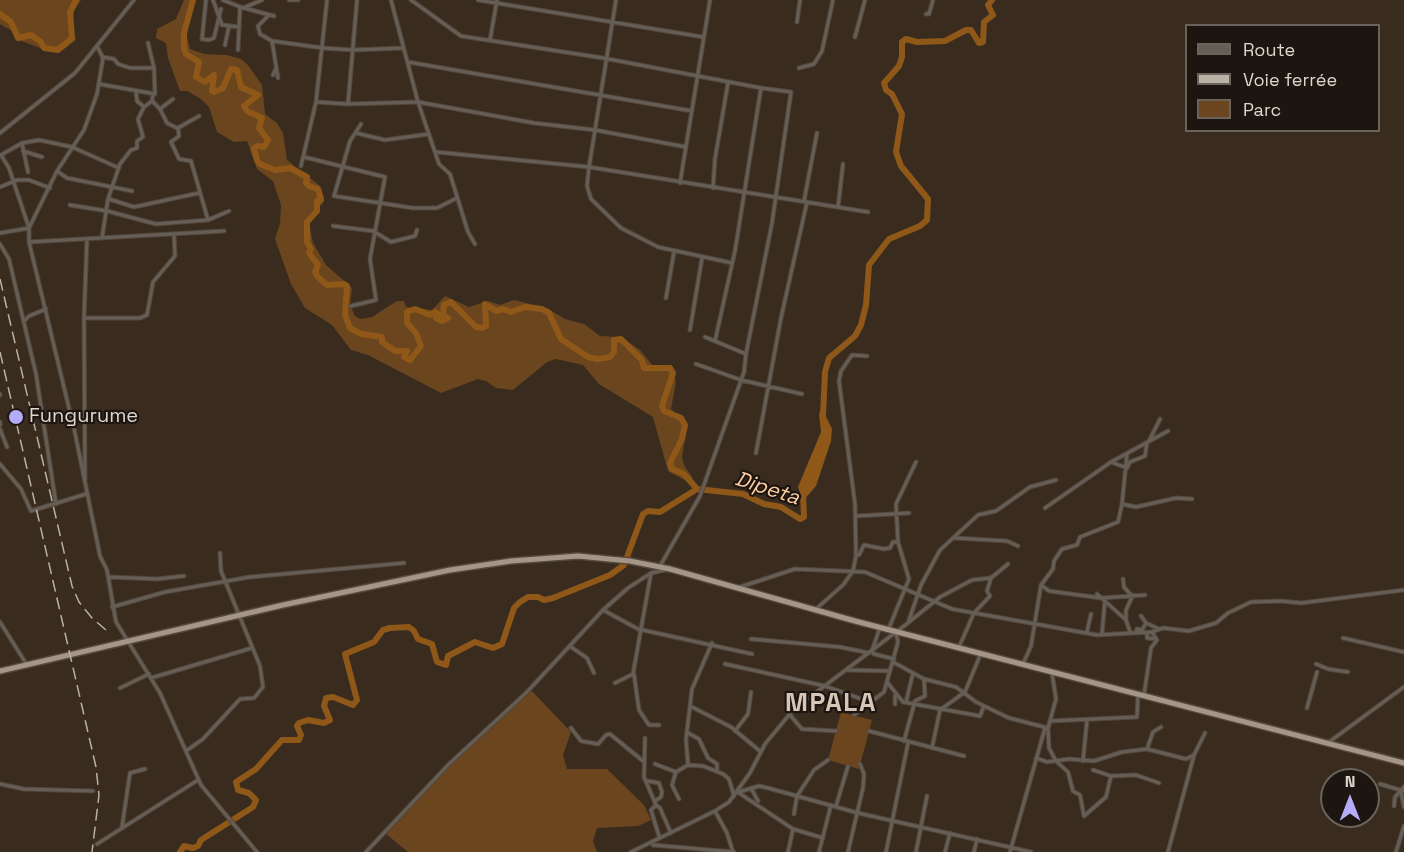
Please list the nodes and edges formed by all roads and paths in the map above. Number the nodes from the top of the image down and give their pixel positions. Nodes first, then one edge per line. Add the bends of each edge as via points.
1 (134, 0) edge
2 (206, 0) edge
3 (213, 0) edge
4 (224, 0) edge
5 (262, 0) edge
6 (289, 0) edge
7 (298, 0) edge
8 (327, 0) edge
9 (357, 0) edge
10 (391, 0) edge
11 (411, 0) edge
12 (478, 0) edge
13 (616, 0) edge
14 (710, 0) edge
15 (800, 0) edge
16 (833, 0) edge
17 (865, 0) edge
18 (933, 0) edge
19 (497, 2) edge
20 (241, 8) junction
21 (221, 9) dead end
22 (926, 14) dead end
23 (219, 18) junction
24 (797, 22) dead end
25 (612, 23) junction
26 (222, 24) junction
27 (230, 26) junction
28 (217, 27) junction
29 (239, 27) junction
30 (703, 37) junction
31 (855, 37) dead end
32 (490, 40) junction
33 (272, 41) junction
34 (148, 43) dead end
35 (225, 45) dead end
36 (98, 48) junction
37 (323, 48) junction
38 (403, 48) junction
39 (238, 50) dead end
40 (353, 50) junction
41 (102, 57) junction
42 (606, 59) junction
43 (408, 62) junction
44 (270, 64) dead end
45 (154, 68) junction
46 (276, 68) junction
47 (799, 69) dead end
48 (273, 75) dead end
49 (698, 76) junction
50 (278, 78) dead end
51 (728, 83) junction
52 (99, 84) junction
53 (761, 88) junction
54 (136, 91) junction
55 (153, 95) junction
56 (599, 95) junction
57 (173, 99) dead end
58 (152, 101) junction
59 (316, 102) junction
60 (418, 102) junction
61 (348, 104) junction
62 (144, 107) junction
63 (160, 109) junction
64 (692, 111) junction
65 (199, 116) dead end
66 (361, 124) dead end
67 (178, 128) junction
68 (595, 130) junction
69 (0, 132) edge
70 (356, 133) junction
71 (817, 133) dead end
72 (429, 134) junction
73 (22, 143) junction
74 (72, 147) junction
75 (686, 147) junction
76 (23, 151) junction
77 (436, 152) junction
78 (1, 154) edge
79 (304, 156) junction
80 (42, 157) dead end
81 (843, 164) dead end
82 (301, 166) dead end
83 (341, 166) junction
84 (589, 167) junction
85 (119, 168) junction
86 (57, 171) junction
87 (28, 172) dead end
88 (13, 182) junction
89 (680, 183) junction
90 (0, 187) edge
91 (112, 187) junction
92 (50, 188) junction
93 (713, 188) junction
94 (132, 191) dead end
95 (743, 192) junction
96 (199, 193) junction
97 (775, 197) junction
98 (457, 198) junction
99 (108, 199) junction
100 (381, 202) junction
101 (805, 202) junction
102 (70, 205) dead end
103 (838, 207) junction
104 (107, 211) junction
105 (230, 211) dead end
106 (868, 212) dead end
107 (208, 220) junction
108 (333, 226) dead end
109 (29, 228) junction
110 (417, 230) dead end
111 (224, 231) dead end
112 (373, 231) junction
113 (0, 233) edge
114 (174, 234) junction
115 (102, 238) junction
116 (87, 239) junction
117 (29, 242) junction
118 (0, 244) edge
119 (475, 244) dead end
120 (674, 252) junction
121 (702, 258) junction
122 (732, 263) junction
123 (666, 298) dead end
124 (351, 306) dead end
125 (46, 309) junction
126 (84, 318) junction
127 (24, 321) junction
128 (690, 330) dead end
129 (705, 337) dead end
130 (715, 341) junction
131 (746, 354) junction
132 (867, 356) dead end
133 (696, 364) dead end
134 (741, 380) junction
135 (770, 387) junction
136 (802, 394) dead end
137 (1160, 419) dead end
138 (0, 427) edge
139 (1168, 430) dead end
140 (1148, 442) junction
141 (7, 447) dead end
142 (756, 453) dead end
143 (1127, 454) junction
144 (916, 462) dead end
145 (1111, 462) junction
146 (0, 464) edge
147 (1127, 468) junction
148 (1056, 480) dead end
149 (85, 486) junction
150 (87, 494) junction
151 (1192, 499) dead end
152 (56, 504) junction
153 (1122, 504) junction
154 (1045, 508) dead end
155 (909, 513) dead end
156 (897, 514) junction
157 (856, 516) junction
158 (953, 539) junction
159 (898, 542) junction
160 (1018, 546) dead end
161 (220, 553) dead end
162 (856, 555) junction
163 (404, 563) dead end
164 (1008, 564) dead end
165 (660, 567) junction
166 (670, 569) junction
167 (853, 571) junction
168 (651, 573) junction
169 (184, 576) dead end
170 (107, 577) junction
171 (991, 578) junction
172 (1123, 579) dead end
173 (224, 580) junction
174 (1041, 585) junction
175 (738, 588) junction
176 (906, 588) junction
177 (1404, 590) edge
178 (1097, 594) dead end
179 (917, 595) junction
180 (1132, 595) junction
181 (1145, 595) dead end
182 (1104, 597) junction
183 (932, 602) junction
184 (112, 607) junction
185 (816, 609) junction
186 (603, 610) junction
187 (1114, 611) junction
188 (974, 613) junction
189 (1091, 614) dead end
190 (239, 615) junction
191 (1106, 616) junction
192 (1141, 616) dead end
193 (1126, 620) junction
194 (0, 622) edge
195 (908, 623) junction
196 (1146, 623) junction
197 (880, 626) junction
198 (1034, 626) junction
199 (640, 629) junction
200 (1159, 629) junction
201 (893, 630) junction
202 (1087, 632) junction
203 (1130, 632) junction
204 (1136, 632) junction
205 (1149, 632) junction
206 (1102, 634) junction
207 (1343, 638) dead end
208 (751, 639) dead end
209 (1156, 639) junction
210 (127, 642) junction
211 (712, 643) junction
212 (571, 647) junction
213 (959, 647) junction
214 (252, 648) junction
215 (870, 652) junction
216 (1404, 652) edge
217 (981, 653) junction
218 (752, 654) dead end
219 (893, 661) junction
220 (724, 664) dead end
221 (1023, 664) junction
222 (1316, 664) dead end
223 (27, 665) junction
224 (846, 670) junction
225 (0, 671) edge
226 (890, 671) junction
227 (1052, 671) junction
228 (1317, 672) dead end
229 (1348, 672) dead end
230 (594, 673) dead end
231 (913, 673) junction
232 (633, 674) junction
233 (150, 676) junction
234 (924, 678) junction
235 (887, 682) junction
236 (615, 683) dead end
237 (825, 686) junction
238 (1404, 687) edge
239 (120, 688) dead end
240 (751, 692) dead end
241 (965, 692) junction
242 (895, 694) junction
243 (1141, 694) junction
244 (870, 702) junction
245 (906, 702) junction
246 (895, 704) dead end
247 (914, 704) junction
248 (690, 706) junction
249 (984, 706) junction
250 (1307, 708) dead end
251 (940, 710) junction
252 (790, 715) junction
253 (855, 715) dead end
254 (1087, 720) junction
255 (1050, 721) junction
256 (659, 725) dead end
257 (1161, 727) dead end
258 (571, 728) dead end
259 (1047, 728) junction
260 (735, 730) junction
261 (836, 731) dead end
262 (868, 731) dead end
263 (687, 733) junction
264 (1204, 734) dead end
265 (645, 738) dead end
266 (906, 742) junction
267 (1329, 742) junction
268 (932, 748) junction
269 (1147, 749) junction
270 (186, 751) junction
271 (761, 752) junction
272 (1194, 755) junction
273 (964, 756) dead end
274 (1036, 758) junction
275 (828, 760) dead end
276 (643, 761) junction
277 (1056, 761) junction
278 (1083, 761) junction
279 (1404, 763) edge
280 (655, 764) dead end
281 (860, 764) dead end
282 (688, 765) junction
283 (848, 766) dead end
284 (145, 769) dead end
285 (1093, 770) dead end
286 (717, 771) junction
287 (676, 772) junction
288 (1111, 776) junction
289 (198, 780) junction
290 (648, 782) junction
291 (1159, 783) dead end
292 (0, 784) edge
293 (1380, 784) dead end
294 (750, 788) junction
295 (93, 791) dead end
296 (1402, 791) edge
297 (735, 794) junction
298 (797, 796) junction
299 (927, 796) dead end
300 (679, 799) dead end
301 (758, 801) dead end
302 (1403, 802) edge
303 (655, 803) junction
304 (833, 806) junction
305 (1394, 806) dead end
306 (1404, 807) edge
307 (715, 811) junction
308 (858, 813) junction
309 (794, 814) dead end
310 (893, 821) junction
311 (1404, 826) edge
312 (122, 827) junction
313 (921, 828) junction
314 (793, 829) junction
315 (671, 833) junction
316 (950, 833) junction
317 (659, 837) junction
318 (823, 838) junction
319 (977, 839) junction
320 (653, 843) junction
321 (97, 844) dead end
322 (1011, 847) junction
323 (704, 850) edge
324 (257, 852) edge
325 (366, 852) edge
326 (631, 852) edge
327 (654, 852) edge
328 (734, 852) edge
329 (788, 852) edge
330 (819, 852) edge
331 (848, 852) edge
332 (885, 852) edge
333 (916, 852) edge
334 (945, 852) edge
335 (974, 852) edge
336 (1010, 852) edge
337 (1032, 852) edge
338 (1168, 852) edge
339 (1396, 852) edge

1 - 36 street
2 - 28 street via 202,39 214,38
3 - 23 street
4 - 20 street
5 - 20 street
6 - 7 street
8 - 37 street
9 - 40 street
10 - 38 street
11 - 32 street via 461,36
12 - 19 street
13 - 25 street
14 - 30 street
15 - 24 street
16 - 47 street via 822,51 814,64
17 - 31 street
18 - 22 street
19 - 25 street
19 - 32 street
20 - 29 street
20 - 33 street via 271,16 258,30
21 - 23 street
23 - 26 street
23 - 28 street
25 - 30 street
25 - 42 street
26 - 27 street
26 - 28 street
27 - 29 street
27 - 35 street
29 - 39 street
30 - 49 street
32 - 42 street
33 - 37 street
33 - 46 street
34 - 45 street
36 - 41 street
36 - 69 street via 75,73
37 - 40 street
37 - 59 street
38 - 40 street
38 - 43 street
40 - 61 street
41 - 45 street via 130,68
41 - 52 street
42 - 49 street
42 - 56 street
43 - 56 street
43 - 60 street
44 - 46 street
45 - 55 street
46 - 48 street
46 - 50 street
49 - 51 street
49 - 64 street
51 - 53 street
51 - 93 street
52 - 54 street
52 - 74 street via 84,130
53 - 95 street
53 - 97 street via 791,92
54 - 55 street
54 - 62 street via 137,101
55 - 58 street
56 - 64 street
56 - 68 street
57 - 63 street
58 - 62 street
58 - 63 street
59 - 61 street
59 - 79 street
60 - 61 street
60 - 68 street
60 - 72 street
62 - 85 street via 138,119 143,137
63 - 67 street via 167,123
64 - 75 street
65 - 67 street
66 - 70 street
67 - 96 street via 179,136 171,142 179,159 191,161
68 - 75 street
68 - 84 street
70 - 72 street via 385,140
70 - 83 street
71 - 101 street
72 - 77 street
73 - 74 street via 39,140
73 - 76 street
73 - 78 street
74 - 85 street
74 - 86 street
75 - 89 street
76 - 80 street
76 - 87 street
77 - 84 street
77 - 98 street via 439,164 450,174
78 - 88 street
79 - 82 street
79 - 83 street
81 - 103 street
83 - 100 street via 385,177
83 - 100 street via 334,196
84 - 89 street
84 - 120 street via 587,186 598,209 651,245
85 - 91 street
86 - 91 street via 67,178
86 - 92 street
88 - 90 street
88 - 92 street via 29,180
88 - 109 street
89 - 93 street
91 - 94 street
91 - 99 street
92 - 109 street
93 - 95 street
95 - 97 street
95 - 122 street
96 - 99 street via 139,206
96 - 107 street
97 - 101 street
97 - 131 street
98 - 100 street via 437,208
98 - 119 street
99 - 104 street
100 - 112 street
101 - 103 street
101 - 135 street
102 - 104 street
103 - 106 street
104 - 107 street via 156,224
104 - 115 street
105 - 107 street
108 - 112 street
109 - 113 street
109 - 117 street
110 - 112 street via 415,236 391,242
111 - 114 street
112 - 124 street via 370,259 376,300
114 - 115 street
114 - 126 street via 176,256 153,282 147,315
115 - 116 street
116 - 117 street
116 - 126 street
117 - 125 street
118 - 127 street via 9,259
120 - 121 street
120 - 123 street
121 - 122 street
121 - 128 street
122 - 130 street
125 - 127 street
125 - 149 street
126 - 149 street
127 - 152 street
129 - 130 street
130 - 131 street
131 - 134 street
132 - 157 street via 852,355 839,381
133 - 134 street
134 - 135 street
134 - 165 street via 700,496
135 - 136 street
135 - 142 street
137 - 140 street
138 - 141 street
139 - 140 street
140 - 143 street
140 - 147 street via 1145,456 1130,462
143 - 145 street
143 - 147 street
144 - 156 street via 899,496
145 - 147 street
145 - 154 street
146 - 152 street via 21,489 31,511
147 - 153 street
148 - 158 street via 1037,484 996,511 978,515
149 - 150 street
150 - 152 street
150 - 170 street
151 - 153 street via 1176,498 1136,507
153 - 174 street via 1118,522 1062,549
155 - 156 street
156 - 157 street
156 - 159 street
157 - 162 street
158 - 160 street via 1006,541
158 - 179 street via 935,556
159 - 162 street via 884,549 864,545
159 - 176 street via 909,579
161 - 173 street
162 - 167 street
163 - 173 street
164 - 171 street
165 - 166 highway
165 - 190 highway via 578,556 511,561 450,570
166 - 168 street
166 - 175 highway
167 - 175 street via 795,569
167 - 176 street via 876,575
167 - 185 street
168 - 186 street
168 - 199 street
169 - 170 street
170 - 184 street
171 - 183 street via 972,580
171 - 188 street via 987,591 990,596
172 - 180 street via 1124,587
173 - 184 street
173 - 190 street
174 - 182 street via 1049,591
174 - 198 street
175 - 185 highway
176 - 179 street
176 - 201 street
177 - 200 street via 1301,603 1251,602 1216,623 1189,631
178 - 182 street
179 - 183 street
179 - 195 street
180 - 181 street
180 - 182 street
180 - 193 street
182 - 187 street
182 - 191 street
183 - 188 street
183 - 195 street
184 - 210 street
185 - 197 highway
186 - 199 street
186 - 212 street
187 - 191 street
187 - 193 street
188 - 198 street
188 - 213 street
189 - 202 street
190 - 210 highway
190 - 214 street
191 - 206 street
192 - 196 street
193 - 203 street
194 - 223 street
195 - 201 street
196 - 200 street
196 - 204 street
197 - 201 highway
197 - 215 street
198 - 202 street
198 - 221 street
199 - 211 street
199 - 232 street
200 - 205 street
201 - 213 highway
201 - 215 street
201 - 219 street via 898,642
202 - 206 street
203 - 204 street
203 - 206 street
204 - 205 street
205 - 209 street
205 - 209 street via 1147,638
207 - 216 street
208 - 215 street
209 - 243 street
210 - 223 highway
210 - 233 street
211 - 218 street
211 - 248 street via 692,689
212 - 230 street via 591,663
212 - 325 street via 449,764
213 - 217 highway
214 - 233 street
214 - 270 street via 262,672 260,693 254,698 240,699 203,739
215 - 219 street
215 - 224 street
217 - 221 highway
217 - 241 street
219 - 226 street
219 - 231 street
220 - 237 street
221 - 227 highway
222 - 229 street
223 - 225 highway
224 - 226 street
224 - 237 street
226 - 235 street
227 - 243 highway
227 - 255 street via 1056,699
228 - 250 street
231 - 234 street
231 - 245 street
232 - 236 street
232 - 256 street via 639,710 649,725
233 - 239 street
233 - 270 street
234 - 241 street
234 - 247 street via 925,696
235 - 242 street
235 - 244 street via 884,692
237 - 244 street
237 - 252 street
238 - 267 street
240 - 260 street via 748,714
241 - 249 street
241 - 251 street
242 - 245 street
242 - 246 street
243 - 254 street via 1137,717
243 - 267 highway
244 - 253 street
245 - 247 street
247 - 251 street
247 - 266 street
248 - 260 street
248 - 263 street
249 - 251 street via 980,716
249 - 259 street via 1023,724
251 - 268 street
252 - 261 street via 802,729
252 - 271 street
254 - 255 street
254 - 278 street
255 - 259 street
257 - 269 street via 1153,732
258 - 276 street via 581,741 598,744 610,734
259 - 274 street
259 - 277 street via 1049,748
260 - 271 street
262 - 266 street
263 - 282 street
263 - 286 street via 699,739 708,758 717,764
264 - 272 street
265 - 276 street
266 - 268 street
266 - 310 street
267 - 279 highway
268 - 273 street
269 - 272 street via 1186,759
269 - 278 street
270 - 289 street
271 - 297 street
272 - 338 street
274 - 277 street
274 - 322 street
275 - 298 street via 813,770
276 - 290 street
277 - 278 street
277 - 288 street via 1068,772 1073,791 1080,795 1084,816 1106,797
280 - 287 street
281 - 308 street via 864,774
282 - 286 street
282 - 287 street
283 - 304 street
284 - 312 street via 130,773
285 - 288 street
286 - 297 street via 729,779
287 - 300 street via 672,785
288 - 291 street via 1136,775
289 - 312 street
289 - 324 street
290 - 303 street
290 - 303 street via 659,783 662,792
292 - 295 street via 24,789
293 - 296 street
294 - 297 street
294 - 298 street via 768,788
294 - 301 street
296 - 302 street
296 - 305 street
297 - 307 street
297 - 314 street
298 - 304 street
298 - 309 street
299 - 313 street
302 - 306 street
303 - 315 street
303 - 317 street via 651,810
304 - 308 street
304 - 318 street
307 - 315 street
307 - 328 street
308 - 310 street
308 - 331 street
310 - 313 street
310 - 332 street
311 - 339 street
312 - 321 street
313 - 316 street
313 - 333 street
314 - 318 street
314 - 329 street
315 - 317 street
316 - 319 street
316 - 334 street
317 - 320 street
318 - 330 street
319 - 322 street
319 - 335 street
320 - 323 street
320 - 326 street
320 - 327 street
322 - 336 street
322 - 337 street
323 - 328 street

